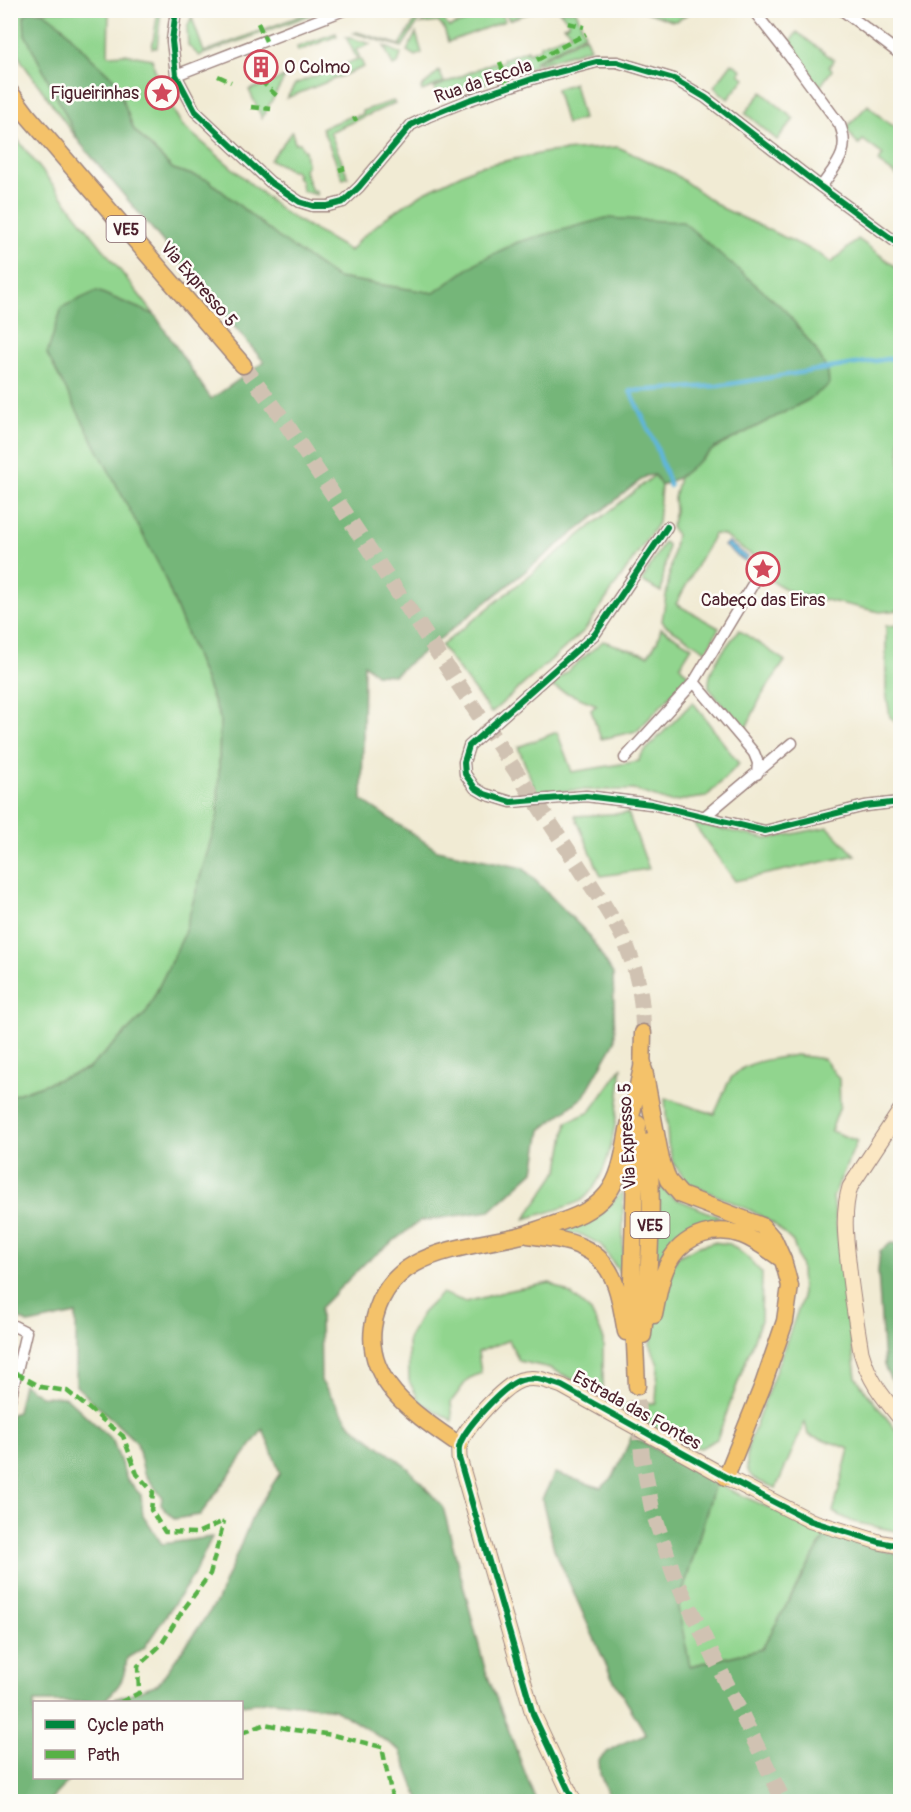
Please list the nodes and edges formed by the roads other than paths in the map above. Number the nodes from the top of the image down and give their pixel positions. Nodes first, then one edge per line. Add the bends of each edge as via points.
1 (176, 10) edge
2 (344, 10) edge
3 (753, 10) edge
4 (842, 10) edge
5 (900, 54) edge
6 (176, 75) junction
7 (10, 92) edge
8 (821, 187) junction
9 (900, 245) edge
10 (243, 365) tunnel mouth
11 (667, 527) dead end
12 (759, 574) dead end
13 (694, 682) junction
14 (792, 743) dead end
15 (625, 758) dead end
16 (757, 774) junction
17 (900, 802) edge
18 (704, 817) junction
19 (643, 1033) tunnel mouth
20 (643, 1063) junction
21 (900, 1111) edge
22 (524, 1234) junction
23 (783, 1260) junction
24 (10, 1324) edge
25 (637, 1393) junction
26 (10, 1400) edge
27 (900, 1418) edge
28 (459, 1445) junction
29 (726, 1477) junction
30 (900, 1546) edge
31 (573, 1802) edge

1 - 6 street, Rua da Escola via 172,41
2 - 6 street
3 - 8 street via 845,137 844,151
4 - 5 street
6 - 8 street, Rua da Escola via 195,111 270,182 313,206 343,202 411,125 524,81 597,62 616,62 674,79 706,98
7 - 10 main road, Via Expresso 5 / VE5
8 - 9 street, Rua da Escola
11 - 18 street via 595,634 469,747 465,774 475,788 511,802 586,796 651,804
12 - 13 street
13 - 15 street
13 - 16 street via 754,753
14 - 16 street
16 - 18 street
17 - 18 street via 865,806 765,831
19 - 20 main road, Via Expresso 5 / VE5
20 - 22 main road, VE5 via 619,1171 608,1193 579,1216
20 - 23 main road, VE5 via 668,1180 681,1195 762,1226
20 - 25 main road, Via Expresso 5 / VE5 via 632,1282
21 - 27 street via 850,1187 846,1200 846,1240 861,1352 877,1390
22 - 25 main road, VE5 via 583,1247 598,1256 609,1270 617,1287
22 - 28 main road, VE5 via 423,1259 392,1283 378,1305 372,1344 384,1380 399,1400
23 - 25 main road, VE5 via 743,1235 727,1231 710,1232 683,1245 666,1269
23 - 29 main road, VE5 via 790,1286 785,1321
24 - 26 street via 26,1332
28 - 29 street, Estrada das Fontes via 467,1430 500,1394 518,1381 537,1378 562,1386
28 - 31 street via 461,1470 533,1714
29 - 30 street, Estrada das Fontes via 811,1521

